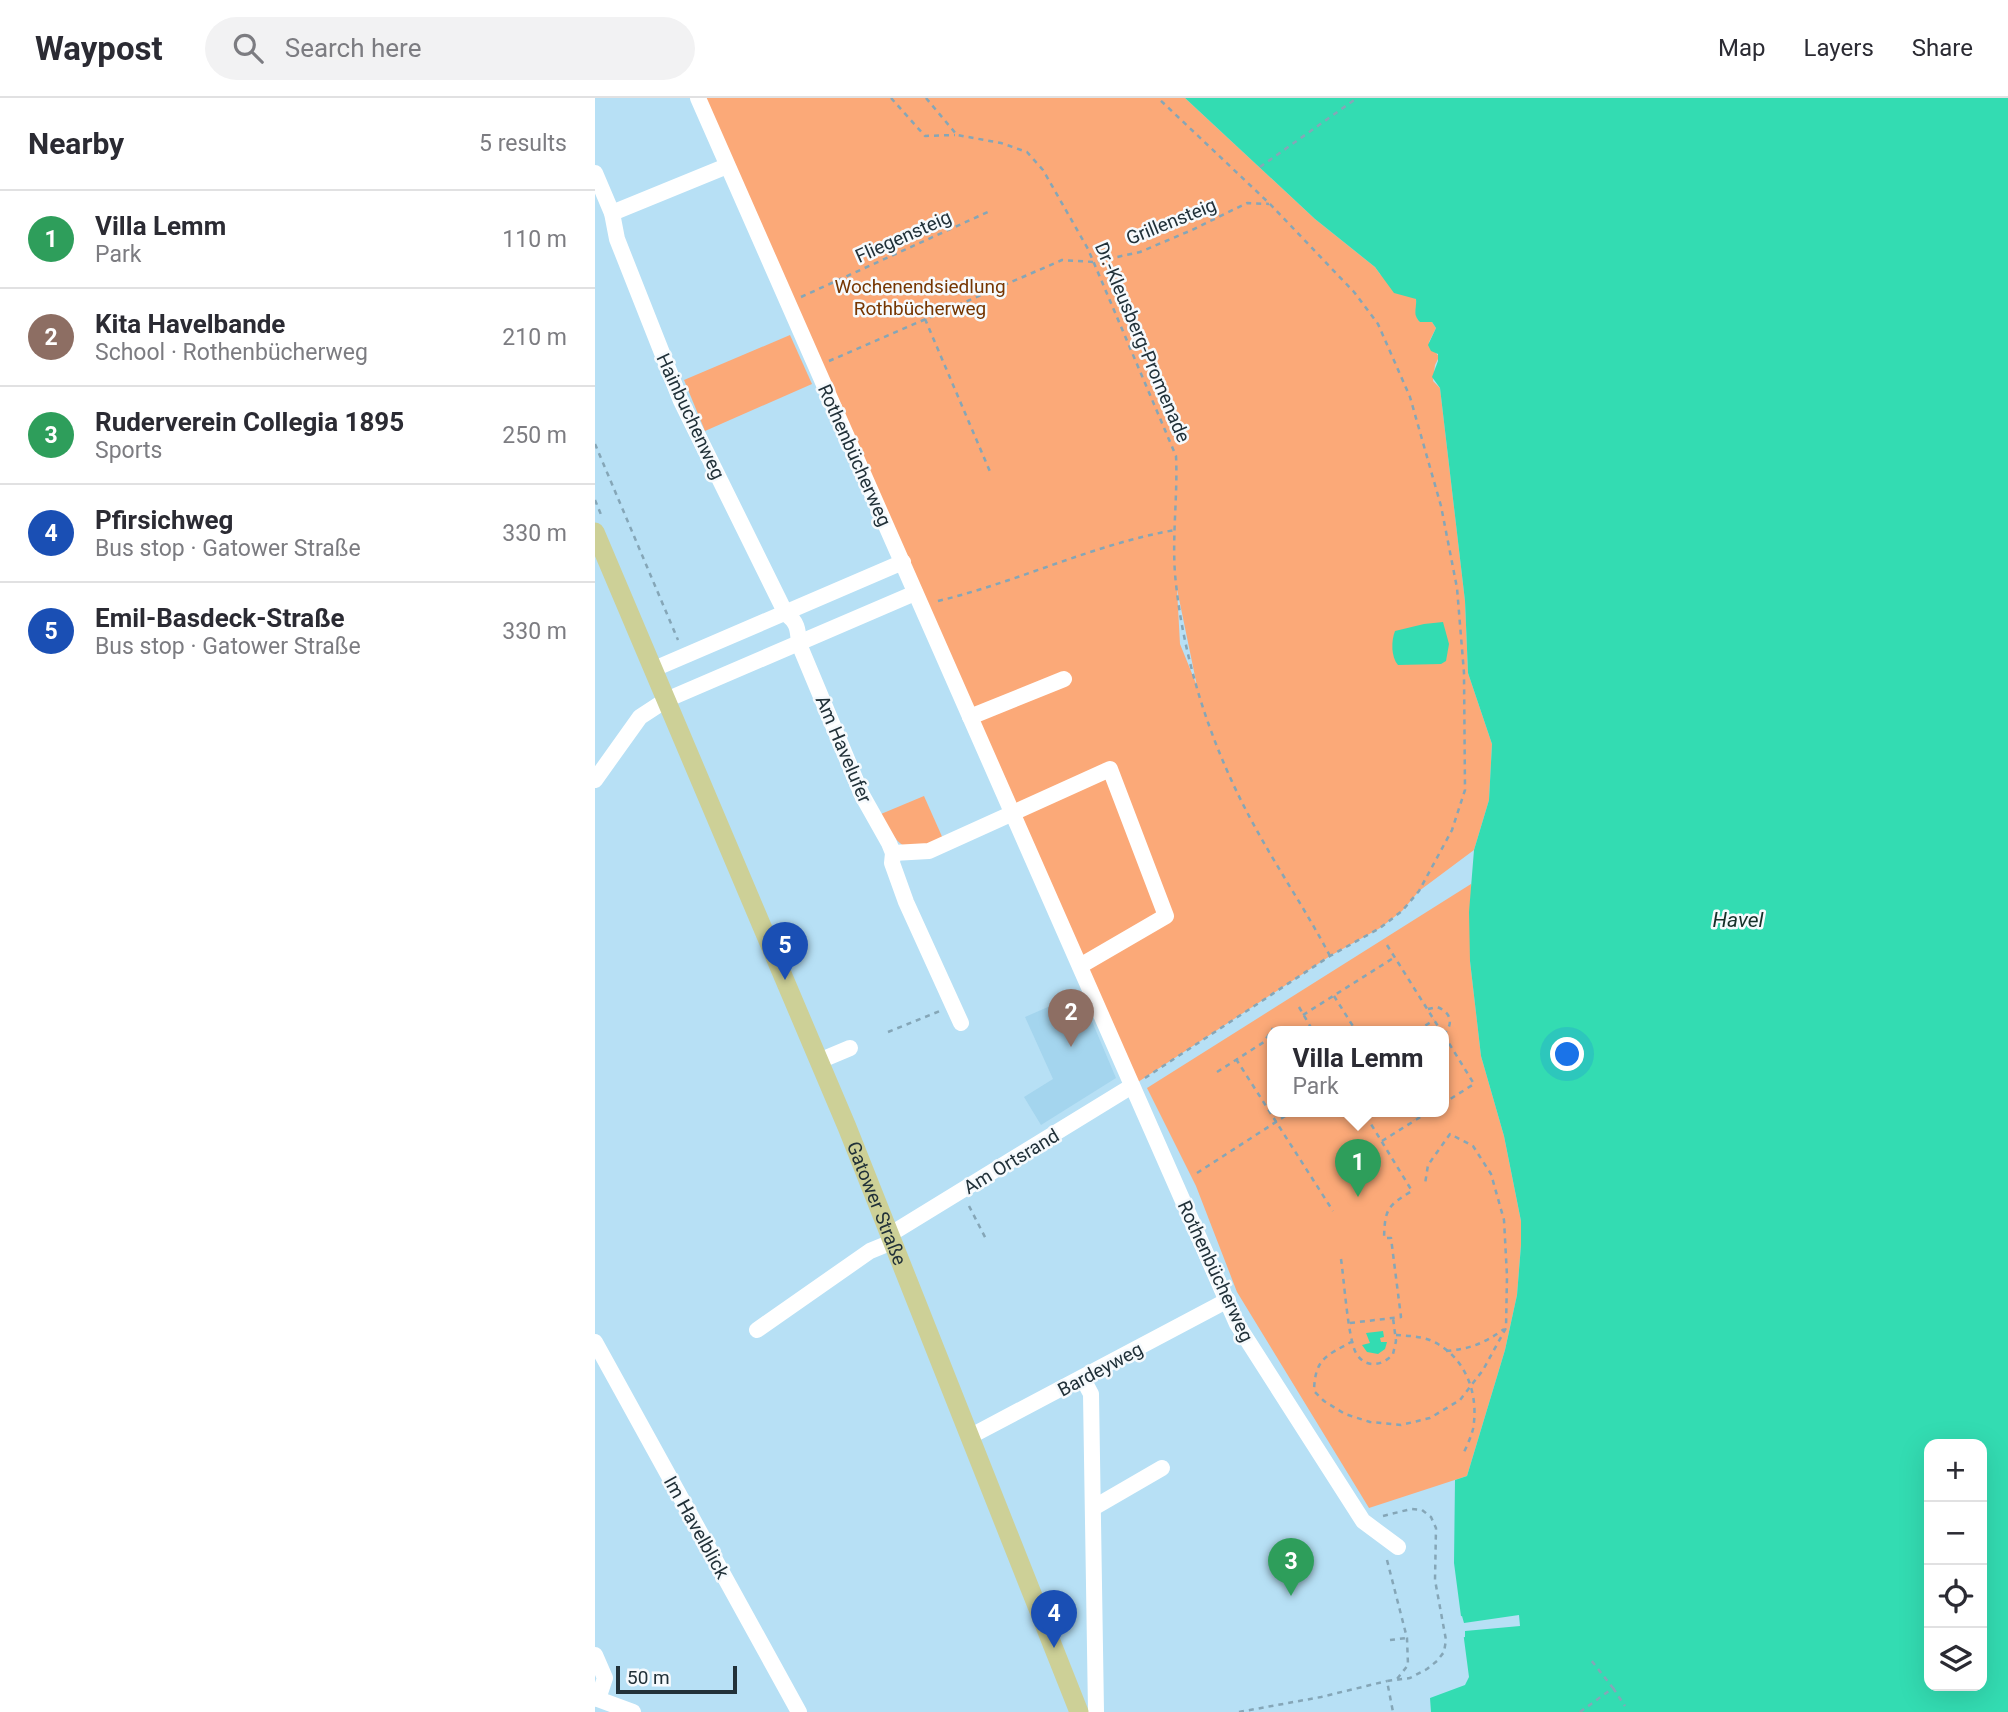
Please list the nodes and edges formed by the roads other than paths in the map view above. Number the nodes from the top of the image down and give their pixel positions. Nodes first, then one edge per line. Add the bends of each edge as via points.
1 (698, 98) edge
2 (727, 166) junction
3 (595, 173) edge
4 (612, 213) junction
5 (595, 532) edge
6 (903, 562) junction
7 (918, 599) junction
8 (786, 614) junction
9 (799, 644) junction
10 (654, 669) junction
11 (1064, 679) dead end
12 (666, 700) junction
13 (970, 716) junction
14 (595, 780) edge
15 (1011, 813) junction
16 (893, 853) junction
17 (1080, 966) junction
18 (961, 1023) dead end
19 (850, 1048) dead end
20 (819, 1061) junction
21 (1132, 1086) junction
22 (890, 1238) junction
23 (1228, 1300) junction
24 (757, 1330) dead end
25 (595, 1342) edge
26 (1083, 1379) junction
27 (971, 1436) junction
28 (1162, 1468) dead end
29 (1093, 1508) junction
30 (1398, 1547) road end
31 (595, 1655) edge
32 (596, 1699) edge
33 (633, 1712) edge
34 (799, 1712) edge
35 (1079, 1712) edge
36 (1096, 1712) edge

1 - 2 street, Rothenbücherweg
2 - 4 street
2 - 6 street, Rothenbücherweg
3 - 4 street, Hainbuchenweg
4 - 8 street, Hainbuchenweg via 617,239 681,401
5 - 10 main road, Gatower Straße
6 - 7 street, Rothenbücherweg
6 - 8 street
7 - 9 street
7 - 13 street, Rothenbücherweg
8 - 9 street via 799,629
8 - 10 street
9 - 12 street
9 - 16 street, Am Havelufer via 862,795
10 - 12 main road, Gatower Straße
11 - 13 street
12 - 14 street via 640,717
12 - 20 main road, Gatower Straße
13 - 15 street, Rothenbücherweg
15 - 16 street via 929,850
15 - 17 street, Rothenbücherweg
15 - 17 street via 1110,769 1166,916
16 - 18 street, Am Havelufer via 892,863 907,902
17 - 21 street, Rothenbücherweg
19 - 20 street
20 - 22 main road, Gatower Straße
21 - 22 street, Am Ortsrand
21 - 23 street, Rothenbücherweg
22 - 24 street, Am Ortsrand
22 - 27 main road, Gatower Straße
23 - 26 street, Bardeyweg
23 - 30 street, Rothenbücherweg via 1237,1324 1363,1521
25 - 34 street, Im Havelblick
26 - 27 street, Bardeyweg
26 - 29 street via 1091,1394
27 - 35 main road, Gatower Straße
28 - 29 street
29 - 36 street
31 - 32 street via 605,1678
32 - 33 street

